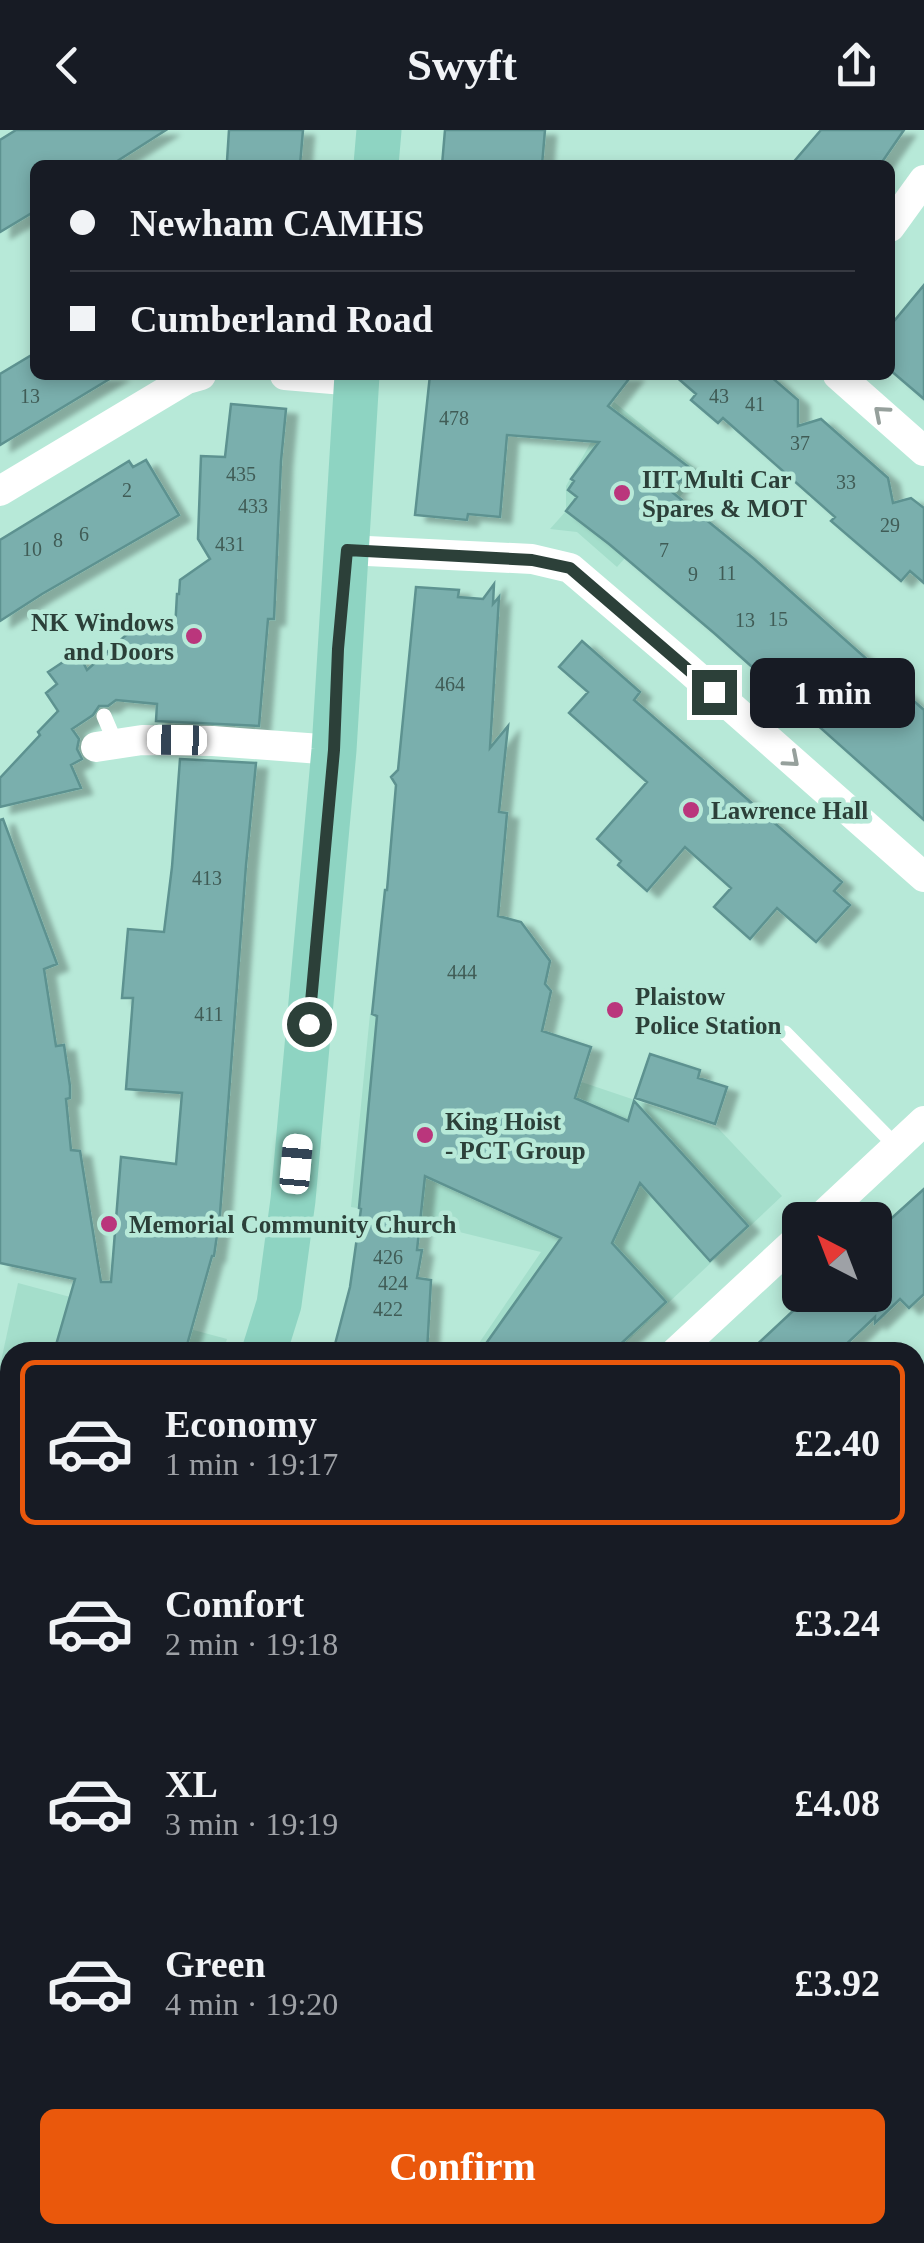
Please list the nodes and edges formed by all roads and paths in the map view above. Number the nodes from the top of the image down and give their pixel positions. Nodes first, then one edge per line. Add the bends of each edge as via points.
1 (379, 130) edge
2 (376, 160) edge
3 (924, 180) edge
4 (895, 220) edge
5 (185, 380) edge
6 (356, 380) edge
7 (844, 380) edge
8 (924, 452) edge
9 (0, 492) edge
10 (347, 550) junction
11 (104, 716) dead end
12 (106, 746) joint
13 (334, 750) junction
14 (924, 876) edge
15 (785, 1032) dead end
16 (924, 1121) edge
17 (897, 1146) junction
18 (837, 1202) edge
19 (782, 1254) edge
20 (267, 1342) edge
21 (687, 1342) edge

1 - 2 main road
3 - 4 street
5 - 9 street
6 - 10 main road
8 -> 7 street
10 - 13 main road
10 -> 14 street via 570,568
11 - 12 lane
12 - 13 street via 213,741
13 - 20 main road via 293,1200
15 - 17 lane
16 - 17 street
17 - 18 street
19 - 21 street

